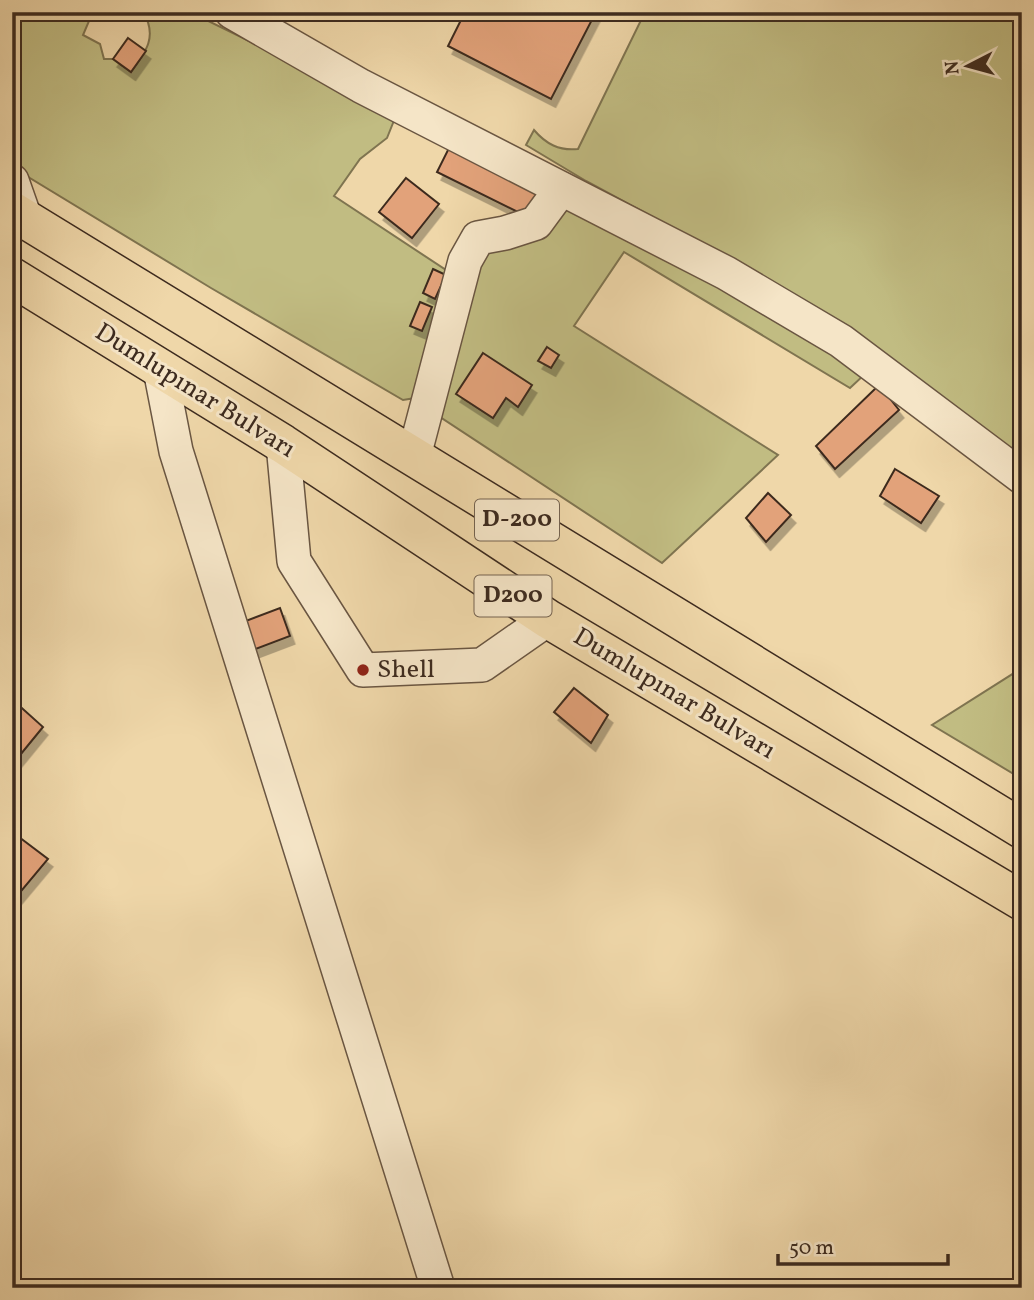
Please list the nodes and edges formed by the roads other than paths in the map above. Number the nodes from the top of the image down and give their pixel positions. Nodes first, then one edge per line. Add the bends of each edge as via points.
1 (232, 12) edge
2 (12, 181) edge
3 (562, 188) junction
4 (19, 215) edge
5 (12, 277) edge
6 (160, 369) junction
7 (283, 444) junction
8 (414, 456) junction
9 (1022, 478) edge
10 (548, 620) junction
11 (1022, 829) edge
12 (1022, 901) edge
13 (438, 1288) edge

1 - 3 street via 362,86
2 - 4 street
3 - 8 street via 536,223 478,237 465,261
3 - 9 street via 726,273 841,341
4 - 8 highway, D-200
5 - 6 highway, Dumlupınar Bulvarı / D200
6 - 7 highway, Dumlupınar Bulvarı / D200
6 - 13 street via 176,451
7 - 10 highway, Dumlupınar Bulvarı / D200
7 - 10 street via 294,561 363,670 482,665
8 - 11 highway, D-200
10 - 12 highway, Dumlupınar Bulvarı / D200

